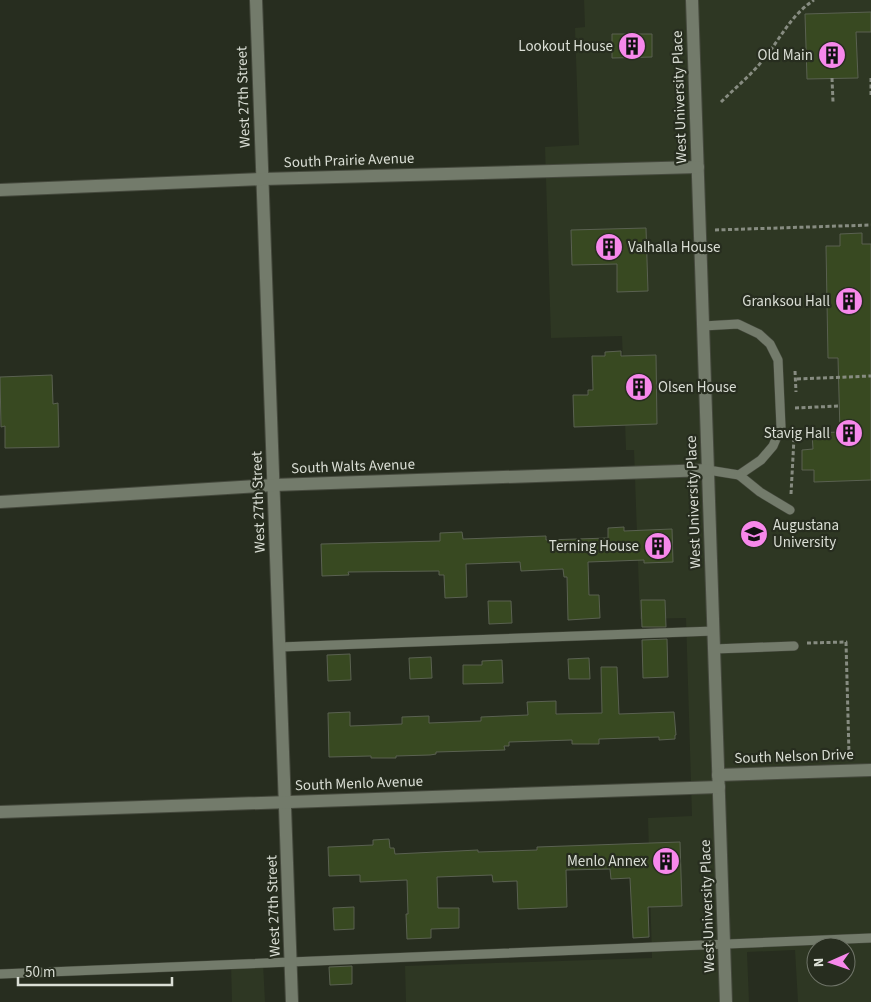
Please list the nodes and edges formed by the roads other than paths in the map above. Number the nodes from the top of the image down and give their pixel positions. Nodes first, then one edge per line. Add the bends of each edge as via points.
1 (256, 0) edge
2 (692, 0) edge
3 (698, 167) junction
4 (262, 179) junction
5 (0, 190) edge
6 (703, 326) junction
7 (708, 470) junction
8 (739, 475) junction
9 (274, 485) junction
10 (0, 502) edge
11 (790, 510) road end
12 (714, 631) junction
13 (794, 646) dead end
14 (280, 647) junction
15 (714, 649) junction
16 (871, 770) edge
17 (718, 781) junction
18 (285, 802) junction
19 (0, 812) edge
20 (871, 938) edge
21 (724, 943) junction
22 (291, 962) junction
23 (0, 974) edge
24 (292, 1002) edge
25 (726, 1002) edge

1 - 4 street, West 27th Street
2 - 3 street, West University Place
3 - 4 street, South Prairie Avenue
3 - 6 street, West University Place
4 - 5 street, South Prairie Avenue
4 - 9 street, West 27th Street
6 - 7 street, West University Place
6 - 8 lane via 738,324 759,334 770,344 778,360 781,427 774,446
7 - 8 lane
7 - 9 street, South Walts Avenue
7 - 12 street, West University Place
8 - 11 lane
9 - 10 street, South Walts Avenue
9 - 14 street, West 27th Street
12 - 14 lane
12 - 15 street, West University Place
13 - 15 lane
14 - 18 street, West 27th Street
15 - 17 street, West University Place
16 - 17 street, South Nelson Drive
17 - 18 street, South Menlo Avenue
17 - 21 street, West University Place
18 - 19 street, South Menlo Avenue
18 - 22 street, West 27th Street
20 - 21 lane
21 - 22 lane
21 - 25 street, West University Place
22 - 23 lane
22 - 24 street, West 27th Street

